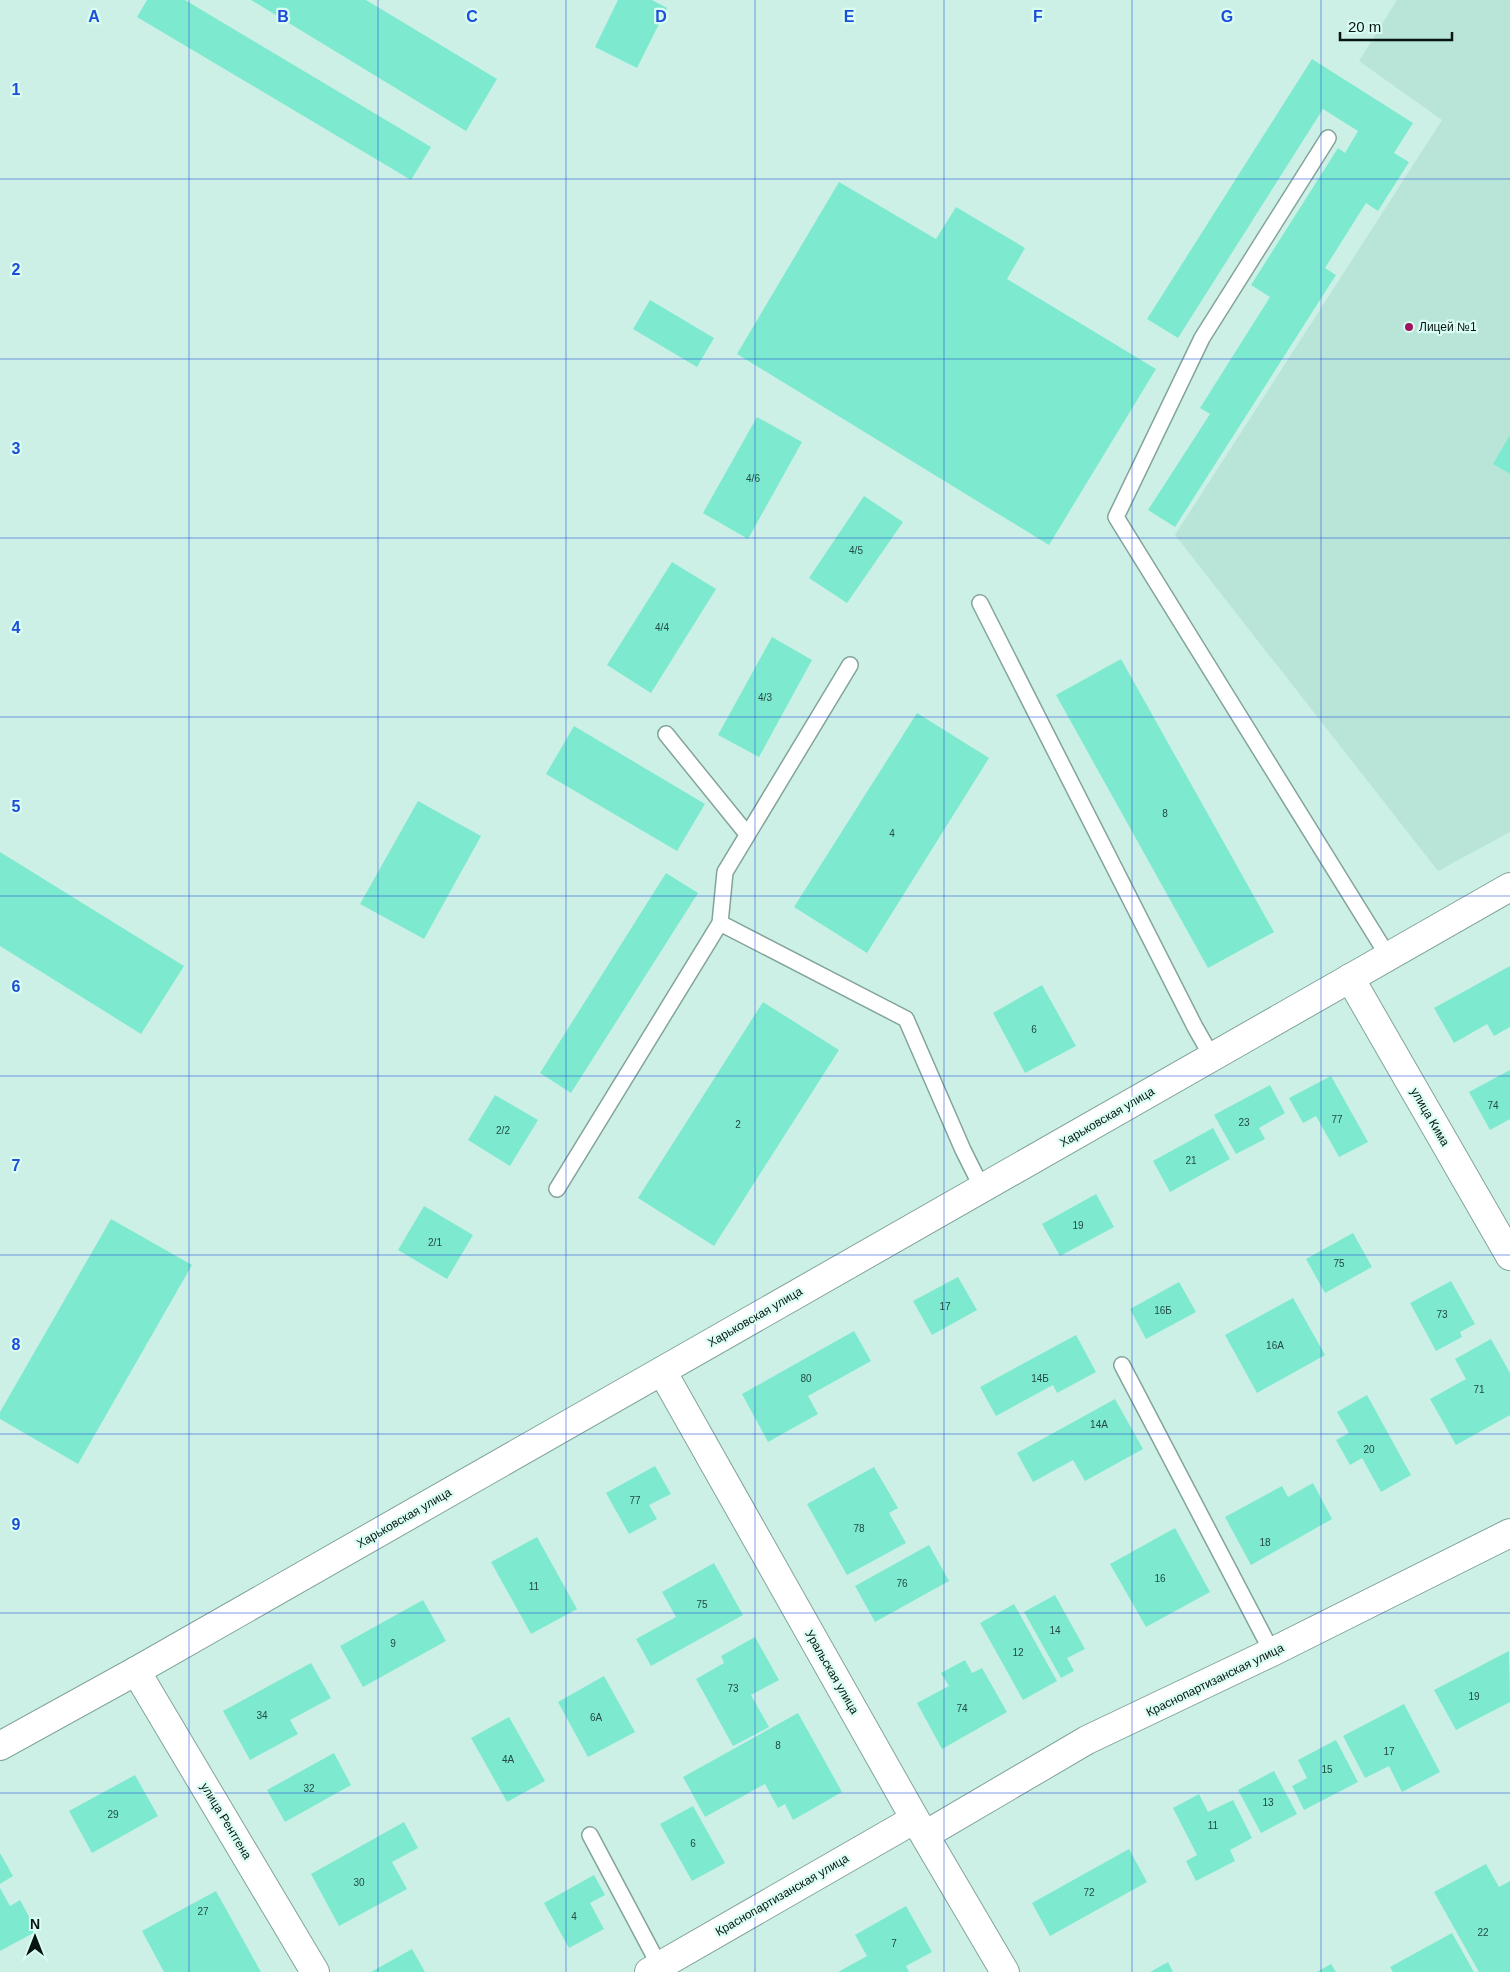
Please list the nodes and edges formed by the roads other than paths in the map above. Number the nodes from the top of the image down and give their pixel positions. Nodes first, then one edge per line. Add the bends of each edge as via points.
1 (1328, 138) dead end
2 (980, 603) dead end
3 (850, 665) dead end
4 (666, 734) dead end
5 (747, 834) junction
6 (1510, 887) edge
7 (720, 923) junction
8 (1388, 956) junction
9 (1350, 978) junction
10 (1212, 1057) junction
11 (982, 1188) junction
12 (557, 1189) dead end
13 (1510, 1256) edge
14 (1122, 1365) dead end
15 (662, 1371) junction
16 (1510, 1533) edge
17 (1272, 1652) junction
18 (136, 1671) junction
19 (0, 1746) edge
20 (920, 1827) junction
21 (590, 1835) dead end
22 (654, 1969) edge
23 (316, 1972) edge
24 (1005, 1972) edge

1 - 8 lane via 1202,338 1116,517
2 - 10 lane
3 - 5 lane
4 - 5 lane
5 - 7 lane via 725,872
6 - 8 street, Харьковская улица
7 - 11 lane via 906,1019 962,1150
7 - 12 lane
8 - 9 street, Харьковская улица
9 - 10 street, Харьковская улица
9 - 13 street, улица Кима
10 - 11 street, Харьковская улица
11 - 15 street, Харьковская улица
14 - 17 lane
15 - 18 street, Харьковская улица
15 - 20 street, Уральская улица
16 - 17 street, Краснопартизанская улица
17 - 20 street, Краснопартизанская улица via 1087,1740
18 - 19 street, Харьковская улица
18 - 23 street, улица Рентгена
20 - 22 street, Краснопартизанская улица
20 - 24 street, Уральская улица
21 - 22 lane

